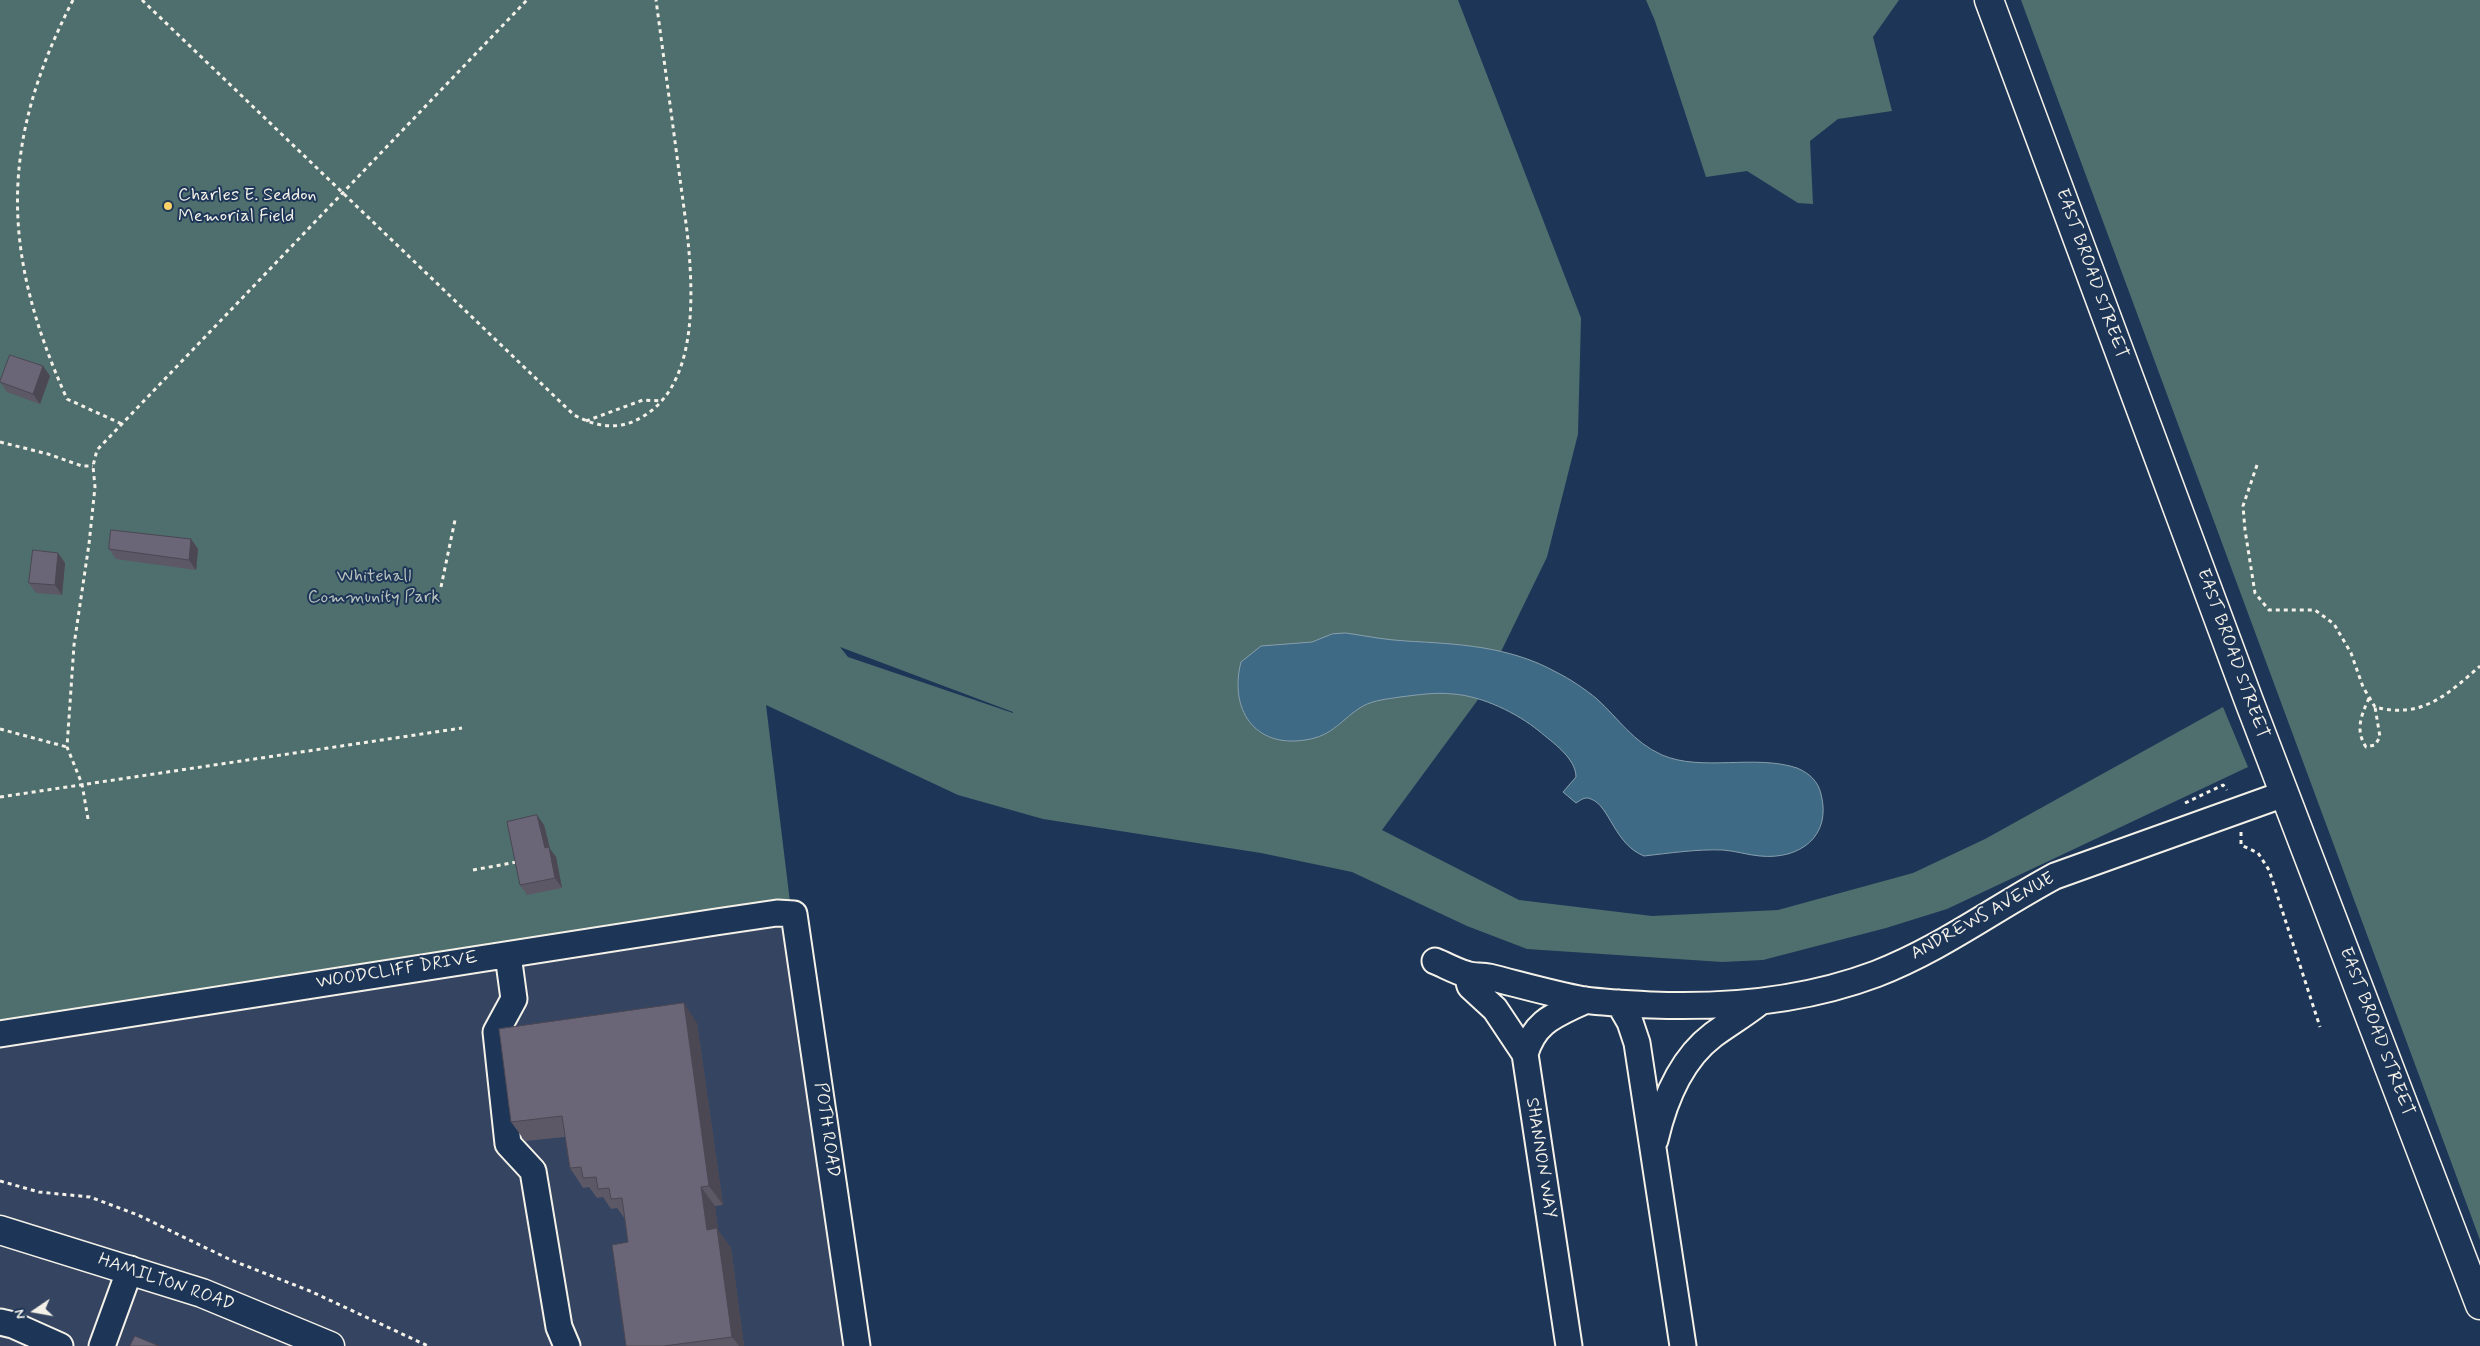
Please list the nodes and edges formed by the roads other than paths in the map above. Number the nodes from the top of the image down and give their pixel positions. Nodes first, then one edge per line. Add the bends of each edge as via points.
1 (1989, 0) edge
2 (2284, 794) junction
3 (794, 914) joint
4 (508, 955) junction
5 (1435, 961) dead end
6 (1468, 975) junction
7 (1586, 1000) junction
8 (1760, 1002) junction
9 (1619, 1003) junction
10 (0, 1034) edge
11 (1525, 1054) junction
12 (1653, 1147) junction
13 (0, 1230) edge
14 (130, 1269) junction
15 (2480, 1305) edge
16 (14, 1333) edge
17 (60, 1346) edge
18 (102, 1346) edge
19 (330, 1346) edge
20 (567, 1346) edge
21 (857, 1346) edge
22 (1569, 1346) edge
23 (1683, 1346) edge

1 - 2 main road, EAST BROAD STREET
2 - 8 street, ANDREWS AVENUE via 2055,876 1960,934 1877,974
2 - 15 main road, EAST BROAD STREET
3 - 4 street, WOODCLIFF DRIVE via 777,912
3 - 21 street, POTH ROAD
4 - 10 street, WOODCLIFF DRIVE
4 - 20 street via 514,999 496,1032 508,1144 533,1172 559,1327
5 - 6 street, ANDREWS AVENUE
6 - 7 street, ANDREWS AVENUE via 1487,976
6 - 11 street via 1470,986 1495,1009
7 - 9 street, ANDREWS AVENUE
7 - 11 street via 1539,1026 1532,1034
8 - 9 street, ANDREWS AVENUE via 1698,1006
8 - 12 street via 1712,1036 1690,1059 1664,1108
9 - 12 street via 1637,1043
11 - 22 street, SHANNON WAY
12 - 23 street
13 - 14 main road, HAMILTON ROAD
14 - 18 street
14 - 19 main road, HAMILTON ROAD via 202,1293
16 - 17 street

